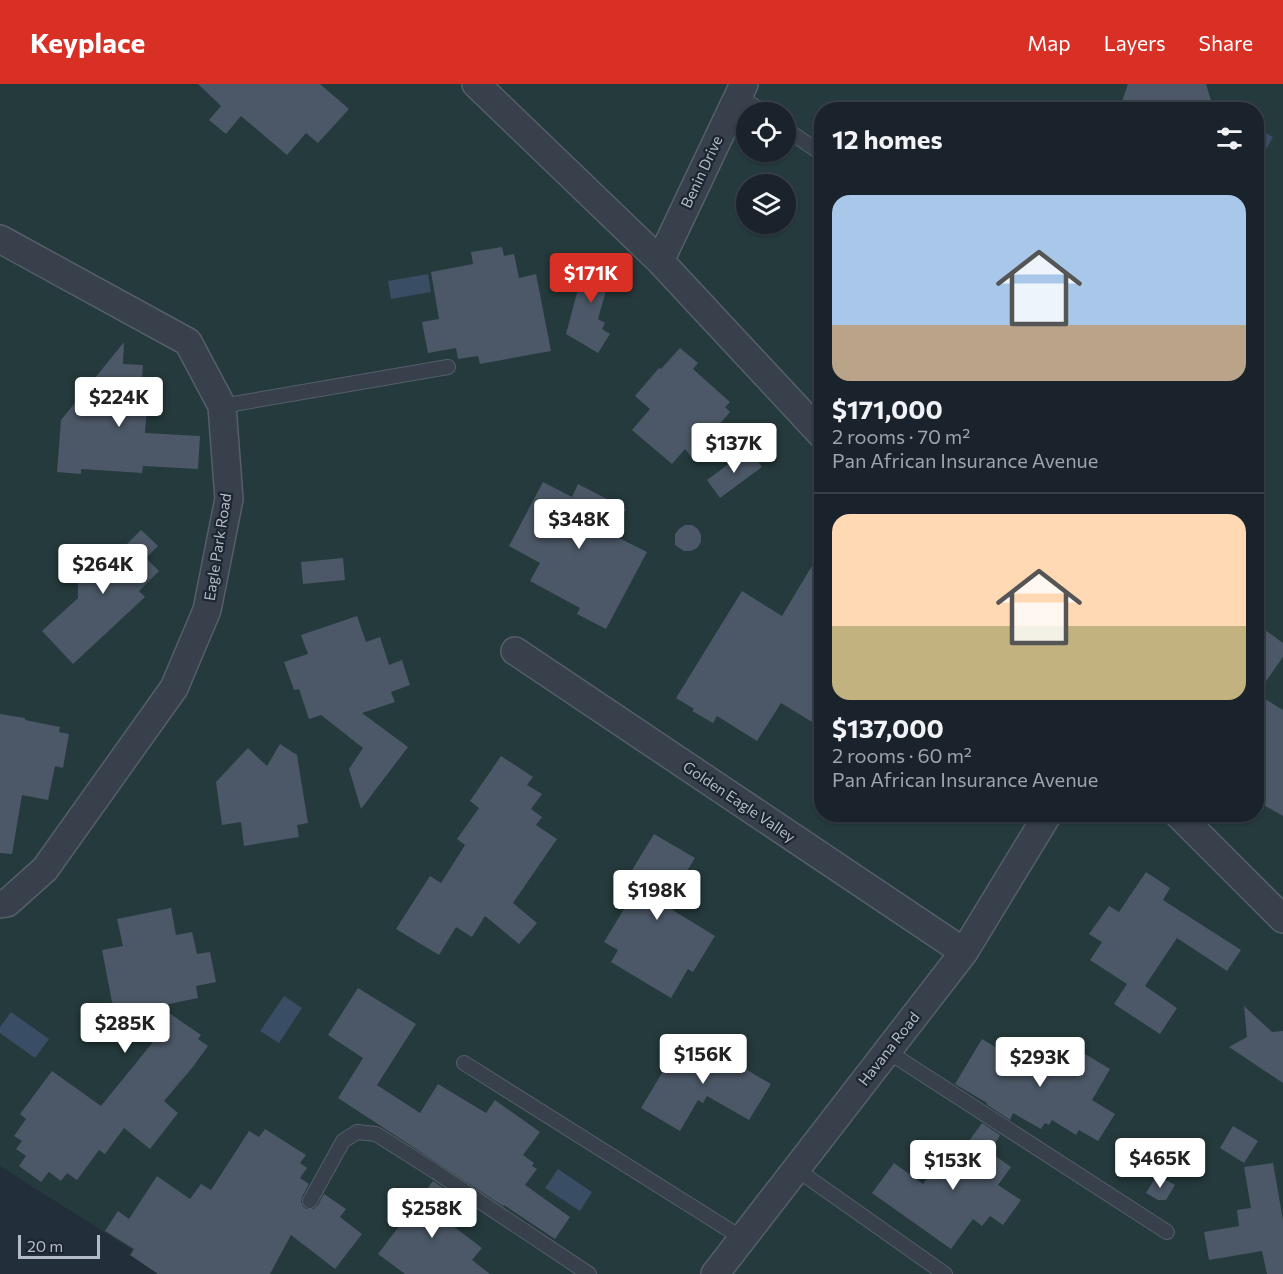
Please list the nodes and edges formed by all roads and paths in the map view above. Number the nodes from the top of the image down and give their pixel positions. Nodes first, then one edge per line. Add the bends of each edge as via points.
1 (476, 84) edge
2 (741, 90) edge
3 (753, 102) edge
4 (796, 136) edge
5 (814, 148) edge
6 (0, 239) edge
7 (660, 261) junction
8 (448, 367) dead end
9 (222, 406) junction
10 (814, 426) edge
11 (515, 651) dead end
12 (1043, 822) edge
13 (1186, 822) edge
14 (0, 904) edge
15 (1283, 918) edge
16 (964, 952) junction
17 (887, 1052) junction
18 (464, 1063) dead end
19 (796, 1169) junction
20 (310, 1201) dead end
21 (1167, 1232) dead end
22 (742, 1238) junction
23 (589, 1274) edge
24 (715, 1274) edge
25 (945, 1274) edge

1 - 7 street
2 - 3 lane
2 - 7 street, Benin Drive
4 - 5 lane
6 - 9 street, Eagle Park Road via 188,342
7 - 10 street
8 - 9 lane
9 - 14 street, Eagle Park Road via 229,499 207,610 174,688 45,869 7,903
11 - 16 street, Golden Eagle Valley
12 - 16 street, Havana Road
13 - 15 street
16 - 17 street, Havana Road
17 - 19 street, Havana Road
17 - 21 lane
18 - 22 lane
19 - 22 street, Havana Road
19 - 25 lane
20 - 23 lane via 343,1142 357,1132 376,1134
22 - 24 street, Havana Road

